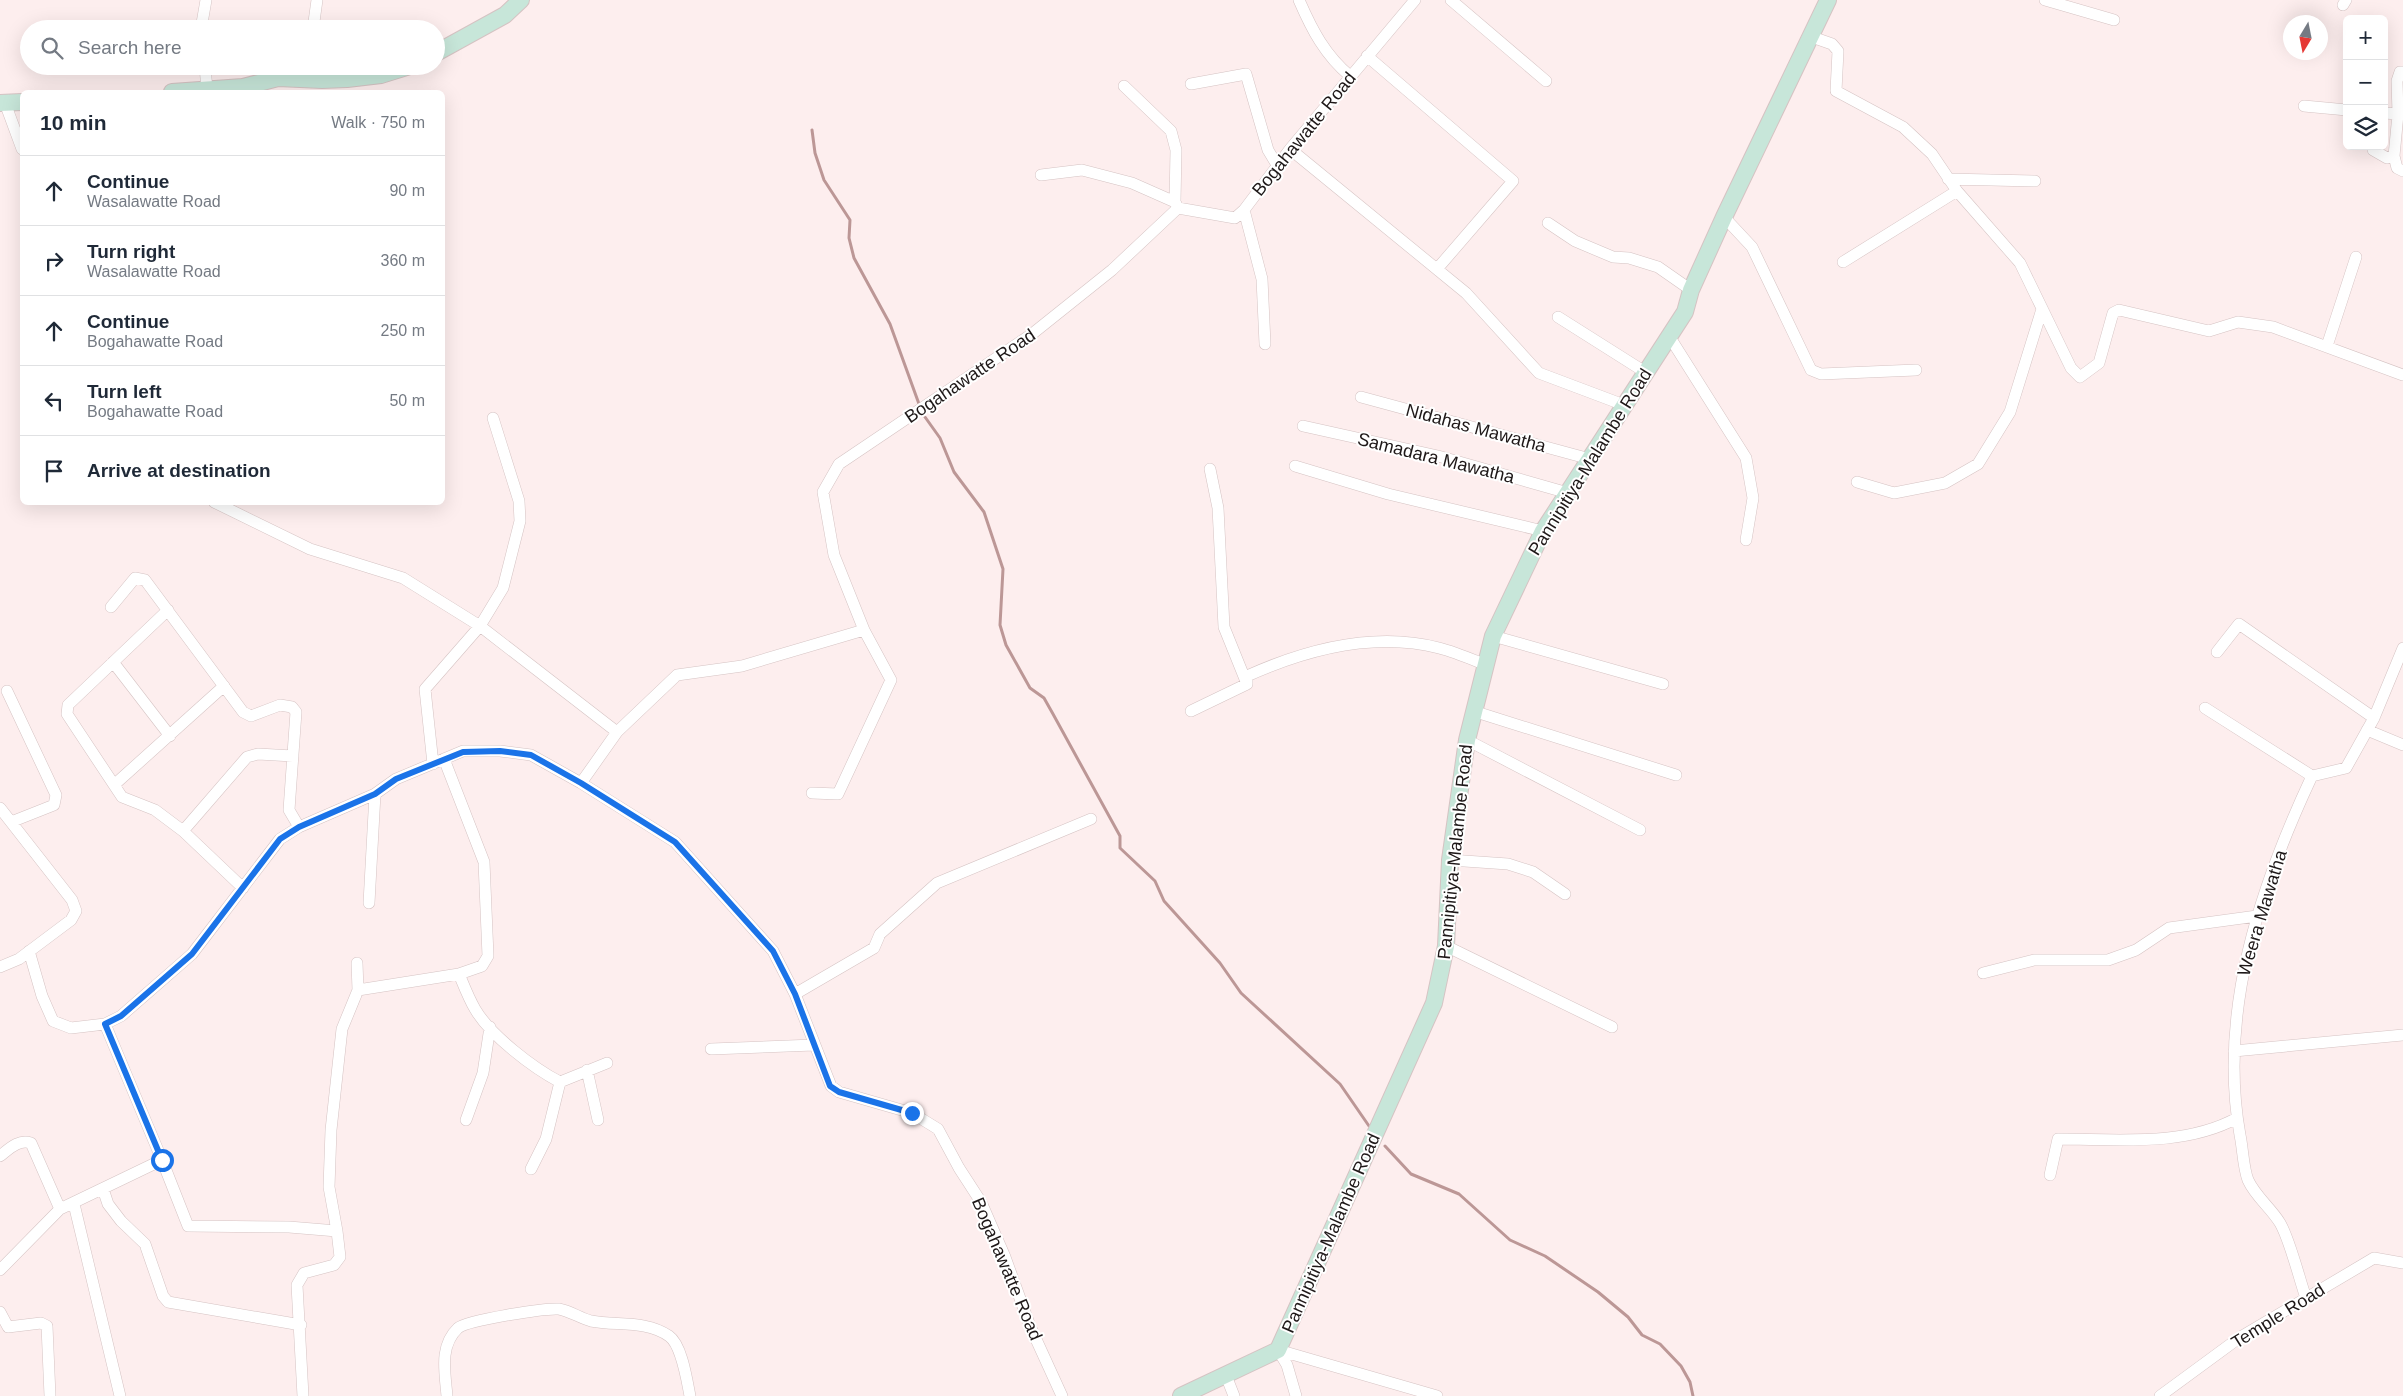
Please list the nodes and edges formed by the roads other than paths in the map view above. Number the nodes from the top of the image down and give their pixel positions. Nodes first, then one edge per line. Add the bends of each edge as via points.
1 (206, 0) edge
2 (317, 0) edge
3 (521, 0) edge
4 (1299, 0) edge
5 (1415, 0) edge
6 (1451, 0) edge
7 (1828, 0) edge
8 (2044, 0) edge
9 (202, 20) edge
10 (314, 20) edge
11 (2114, 20) dead end
12 (1812, 37) junction
13 (445, 48) edge
14 (1367, 56) junction
15 (2403, 72) edge
16 (206, 75) edge
17 (304, 75) edge
18 (1350, 76) junction
19 (1546, 81) dead end
20 (1191, 84) dead end
21 (1124, 86) dead end
22 (207, 90) joint
23 (20, 102) edge
24 (3, 103) edge
25 (2304, 106) dead end
26 (2343, 110) edge
27 (2388, 113) edge
28 (2398, 114) junction
29 (20, 144) edge
30 (1290, 149) junction
31 (2373, 150) dead end
32 (2394, 156) junction
33 (1278, 165) junction
34 (2403, 171) edge
35 (1041, 175) dead end
36 (1948, 179) junction
37 (2035, 181) dead end
38 (1957, 191) junction
39 (1176, 205) junction
40 (1244, 210) junction
41 (1724, 217) junction
42 (1548, 223) dead end
43 (2356, 257) dead end
44 (1843, 262) dead end
45 (1437, 269) junction
46 (1691, 290) junction
47 (2042, 309) junction
48 (1558, 317) dead end
49 (1669, 336) junction
50 (1265, 344) dead end
51 (2327, 346) junction
52 (1916, 370) dead end
53 (1645, 372) junction
54 (2403, 375) edge
55 (1362, 397) dead end
56 (1624, 405) junction
57 (493, 418) dead end
58 (1303, 426) dead end
59 (1590, 459) junction
60 (1295, 466) dead end
61 (1210, 469) dead end
62 (1857, 482) dead end
63 (1568, 493) junction
64 (220, 505) edge
65 (1543, 531) junction
66 (1746, 540) dead end
67 (111, 607) dead end
68 (168, 610) junction
69 (480, 626) junction
70 (864, 630) junction
71 (1493, 636) junction
72 (2403, 648) edge
73 (2217, 652) dead end
74 (113, 662) junction
75 (1486, 665) junction
76 (1247, 684) junction
77 (1664, 684) dead end
78 (224, 686) junction
79 (7, 691) dead end
80 (2205, 708) dead end
81 (1191, 711) dead end
82 (1473, 711) junction
83 (2374, 718) junction
84 (2367, 730) junction
85 (617, 732) junction
86 (170, 736) junction
87 (1467, 740) junction
88 (2403, 745) edge
89 (292, 756) junction
90 (444, 759) junction
91 (432, 764) junction
92 (1676, 775) dead end
93 (2312, 776) junction
94 (581, 783) junction
95 (114, 785) junction
96 (812, 792) dead end
97 (375, 794) junction
98 (0, 808) edge
99 (1091, 819) dead end
100 (11, 822) junction
101 (299, 827) junction
102 (1640, 830) dead end
103 (183, 831) junction
104 (1450, 860) junction
105 (243, 888) junction
106 (1565, 894) dead end
107 (369, 903) dead end
108 (2257, 916) junction
109 (1446, 946) junction
110 (30, 951) junction
111 (357, 963) dead end
112 (0, 967) edge
113 (1983, 973) dead end
114 (459, 974) junction
115 (358, 990) junction
116 (795, 994) junction
117 (105, 1024) junction
118 (490, 1027) junction
119 (1612, 1027) dead end
120 (2403, 1036) edge
121 (814, 1045) junction
122 (711, 1049) dead end
123 (2234, 1050) junction
124 (606, 1063) dead end
125 (587, 1070) junction
126 (560, 1082) junction
127 (2237, 1118) junction
128 (466, 1120) dead end
129 (598, 1120) dead end
130 (0, 1156) edge
131 (162, 1160) junction
132 (532, 1169) dead end
133 (2050, 1175) dead end
134 (103, 1189) junction
135 (74, 1204) junction
136 (60, 1210) junction
137 (337, 1231) junction
138 (2403, 1263) edge
139 (0, 1270) edge
140 (2306, 1298) junction
141 (0, 1312) edge
142 (301, 1325) junction
143 (1278, 1350) junction
144 (1225, 1374) junction
145 (50, 1396) edge
146 (120, 1396) edge
147 (303, 1396) edge
148 (447, 1396) edge
149 (690, 1396) edge
150 (1062, 1396) edge
151 (1181, 1396) edge
152 (1234, 1396) edge
153 (1296, 1396) edge
154 (1437, 1396) edge
155 (2160, 1396) edge

1 - 9 street
2 - 10 street
3 - 13 street via 506,15
4 - 18 street via 1316,39 1334,63
5 - 14 street, Bogahawatte Road
6 - 19 street
7 - 12 street, Pannipitiya-Malambe Road
8 - 11 street
12 - 36 street via 1832,44 1838,51 1836,91 1903,127 1932,154
12 - 41 street, Pannipitiya-Malambe Road
14 - 18 street, Bogahawatte Road
14 - 45 street via 1513,181
15 - 28 street via 2396,81
16 - 22 street
17 - 22 street via 243,87
18 - 30 street, Bogahawatte Road
20 - 33 street via 1246,74 1268,150
21 - 39 street via 1171,131 1176,150
23 - 24 street
24 - 29 street
25 - 26 street
27 - 28 street
28 - 32 street
30 - 33 street, Bogahawatte Road
30 - 45 street
31 - 32 street via 2388,158
32 - 34 street via 2397,168
33 - 40 street, Bogahawatte Road
35 - 39 street via 1082,170 1132,183
36 - 37 street
36 - 38 street
38 - 44 street
38 - 47 street via 2020,263
39 - 40 street, Bogahawatte Road via 1235,218
39 - 70 street, Bogahawatte Road via 1112,270 1032,334 839,464 823,492 834,556
40 - 50 street via 1262,279
41 - 46 street, Pannipitiya-Malambe Road
41 - 52 street via 1752,247 1811,370 1821,374
42 - 46 street via 1575,241 1613,257 1658,267
43 - 51 street
45 - 56 street via 1466,293 1539,373
46 - 49 street, Pannipitiya-Malambe Road via 1685,312
47 - 51 street via 2071,368 2080,377 2099,363 2113,313 2119,310 2209,330 2238,322 2273,327
47 - 62 street via 2010,412 1978,464 1945,483 1894,493
48 - 53 street
49 - 53 street, Pannipitiya-Malambe Road
49 - 66 street via 1746,458 1753,498
51 - 54 street
53 - 56 street, Pannipitiya-Malambe Road
55 - 59 street, Nidahas Mawatha
56 - 59 street, Pannipitiya-Malambe Road
57 - 69 street via 519,501 520,521 503,588
58 - 63 street, Samadara Mawatha via 1438,456
59 - 63 street, Pannipitiya-Malambe Road
60 - 65 street via 1388,494
61 - 76 street via 1218,508 1224,627
63 - 65 street, Pannipitiya-Malambe Road
64 - 69 street via 310,549 403,578
65 - 71 street, Pannipitiya-Malambe Road
67 - 68 street via 135,578 145,580
68 - 74 street
68 - 78 street
69 - 85 street
69 - 91 street via 425,689
70 - 85 street via 742,666 677,675
70 - 96 street, Bogahawatte Road via 891,680 838,794
71 - 75 street, Pannipitiya-Malambe Road
71 - 77 street
72 - 83 street
73 - 83 street via 2239,624
74 - 86 street
74 - 95 street via 68,705 66,714
75 - 76 street via 1439,648 1390,641 1341,644 1265,668 1247,676
75 - 82 street, Pannipitiya-Malambe Road
76 - 81 street
78 - 86 street
78 - 89 street via 243,712 251,716 280,705 292,707 296,712
79 - 100 street via 56,795 54,805
80 - 93 street
82 - 87 street, Pannipitiya-Malambe Road
82 - 92 street
83 - 84 street
84 - 88 street
84 - 93 street via 2346,768
85 - 94 street
86 - 95 street
87 - 102 street
87 - 104 street, Pannipitiya-Malambe Road
89 - 101 street via 289,810
89 - 103 street via 258,754 246,757
90 - 91 street, Bogahawatte Road
90 - 94 street, Bogahawatte Road via 463,752 500,751 531,755
90 - 114 street via 484,862 488,956 482,966
91 - 97 street, Bogahawatte Road via 396,779
93 - 108 street, Weera Mawatha via 2291,821
94 - 116 street, Bogahawatte Road via 675,842 773,951
95 - 103 street via 122,797 155,810
97 - 101 street, Bogahawatte Road
97 - 107 street
98 - 100 street
99 - 116 street via 936,883 880,934 874,948
100 - 110 street via 72,900 76,911 71,920
101 - 105 street, Bogahawatte Road via 280,839
103 - 105 street
104 - 106 street via 1508,864 1533,872
104 - 109 street, Pannipitiya-Malambe Road
105 - 117 street, Bogahawatte Road via 192,954 121,1016
108 - 113 street via 2169,928 2136,950 2108,960 2034,960
108 - 123 street, Weera Mawatha via 2241,981
109 - 119 street
109 - 143 street, Pannipitiya-Malambe Road via 1434,1004
110 - 112 street
110 - 117 street via 42,996 53,1021 71,1028
111 - 115 street
114 - 115 street
114 - 118 street via 475,1010
115 - 137 street via 342,1029 332,1130 329,1188
116 - 121 street, Bogahawatte Road
117 - 131 street
118 - 126 street via 538,1071
118 - 128 street via 483,1073
120 - 123 street
121 - 122 street
121 - 150 street, Bogahawatte Road via 830,1086 839,1092 912,1113 938,1129 981,1202 1030,1326
123 - 127 street, Weera Mawatha
124 - 125 street
125 - 126 street
125 - 129 street
126 - 132 street via 546,1139
127 - 133 street via 2218,1129 2172,1138 2058,1139
127 - 140 street, Weera Mawatha via 2248,1180 2280,1224
130 - 136 street via 16,1144 31,1143
131 - 134 street
131 - 137 street via 188,1226
134 - 135 street
134 - 142 street via 108,1204 145,1244 168,1302
135 - 136 street
135 - 146 street
136 - 139 street
137 - 142 street via 340,1257 334,1265 304,1273 297,1285
138 - 140 street, Temple Road via 2374,1258
140 - 155 street, Temple Road via 2239,1338
141 - 145 street via 8,1328 41,1323 47,1326
142 - 147 street
143 - 144 street, Pannipitiya-Malambe Road
143 - 153 street via 1287,1364
143 - 154 street
144 - 151 street, Pannipitiya-Malambe Road
144 - 152 street
148 - 149 street via 444,1357 449,1339 460,1326 510,1314 559,1310 592,1321 648,1326 671,1337 680,1352

